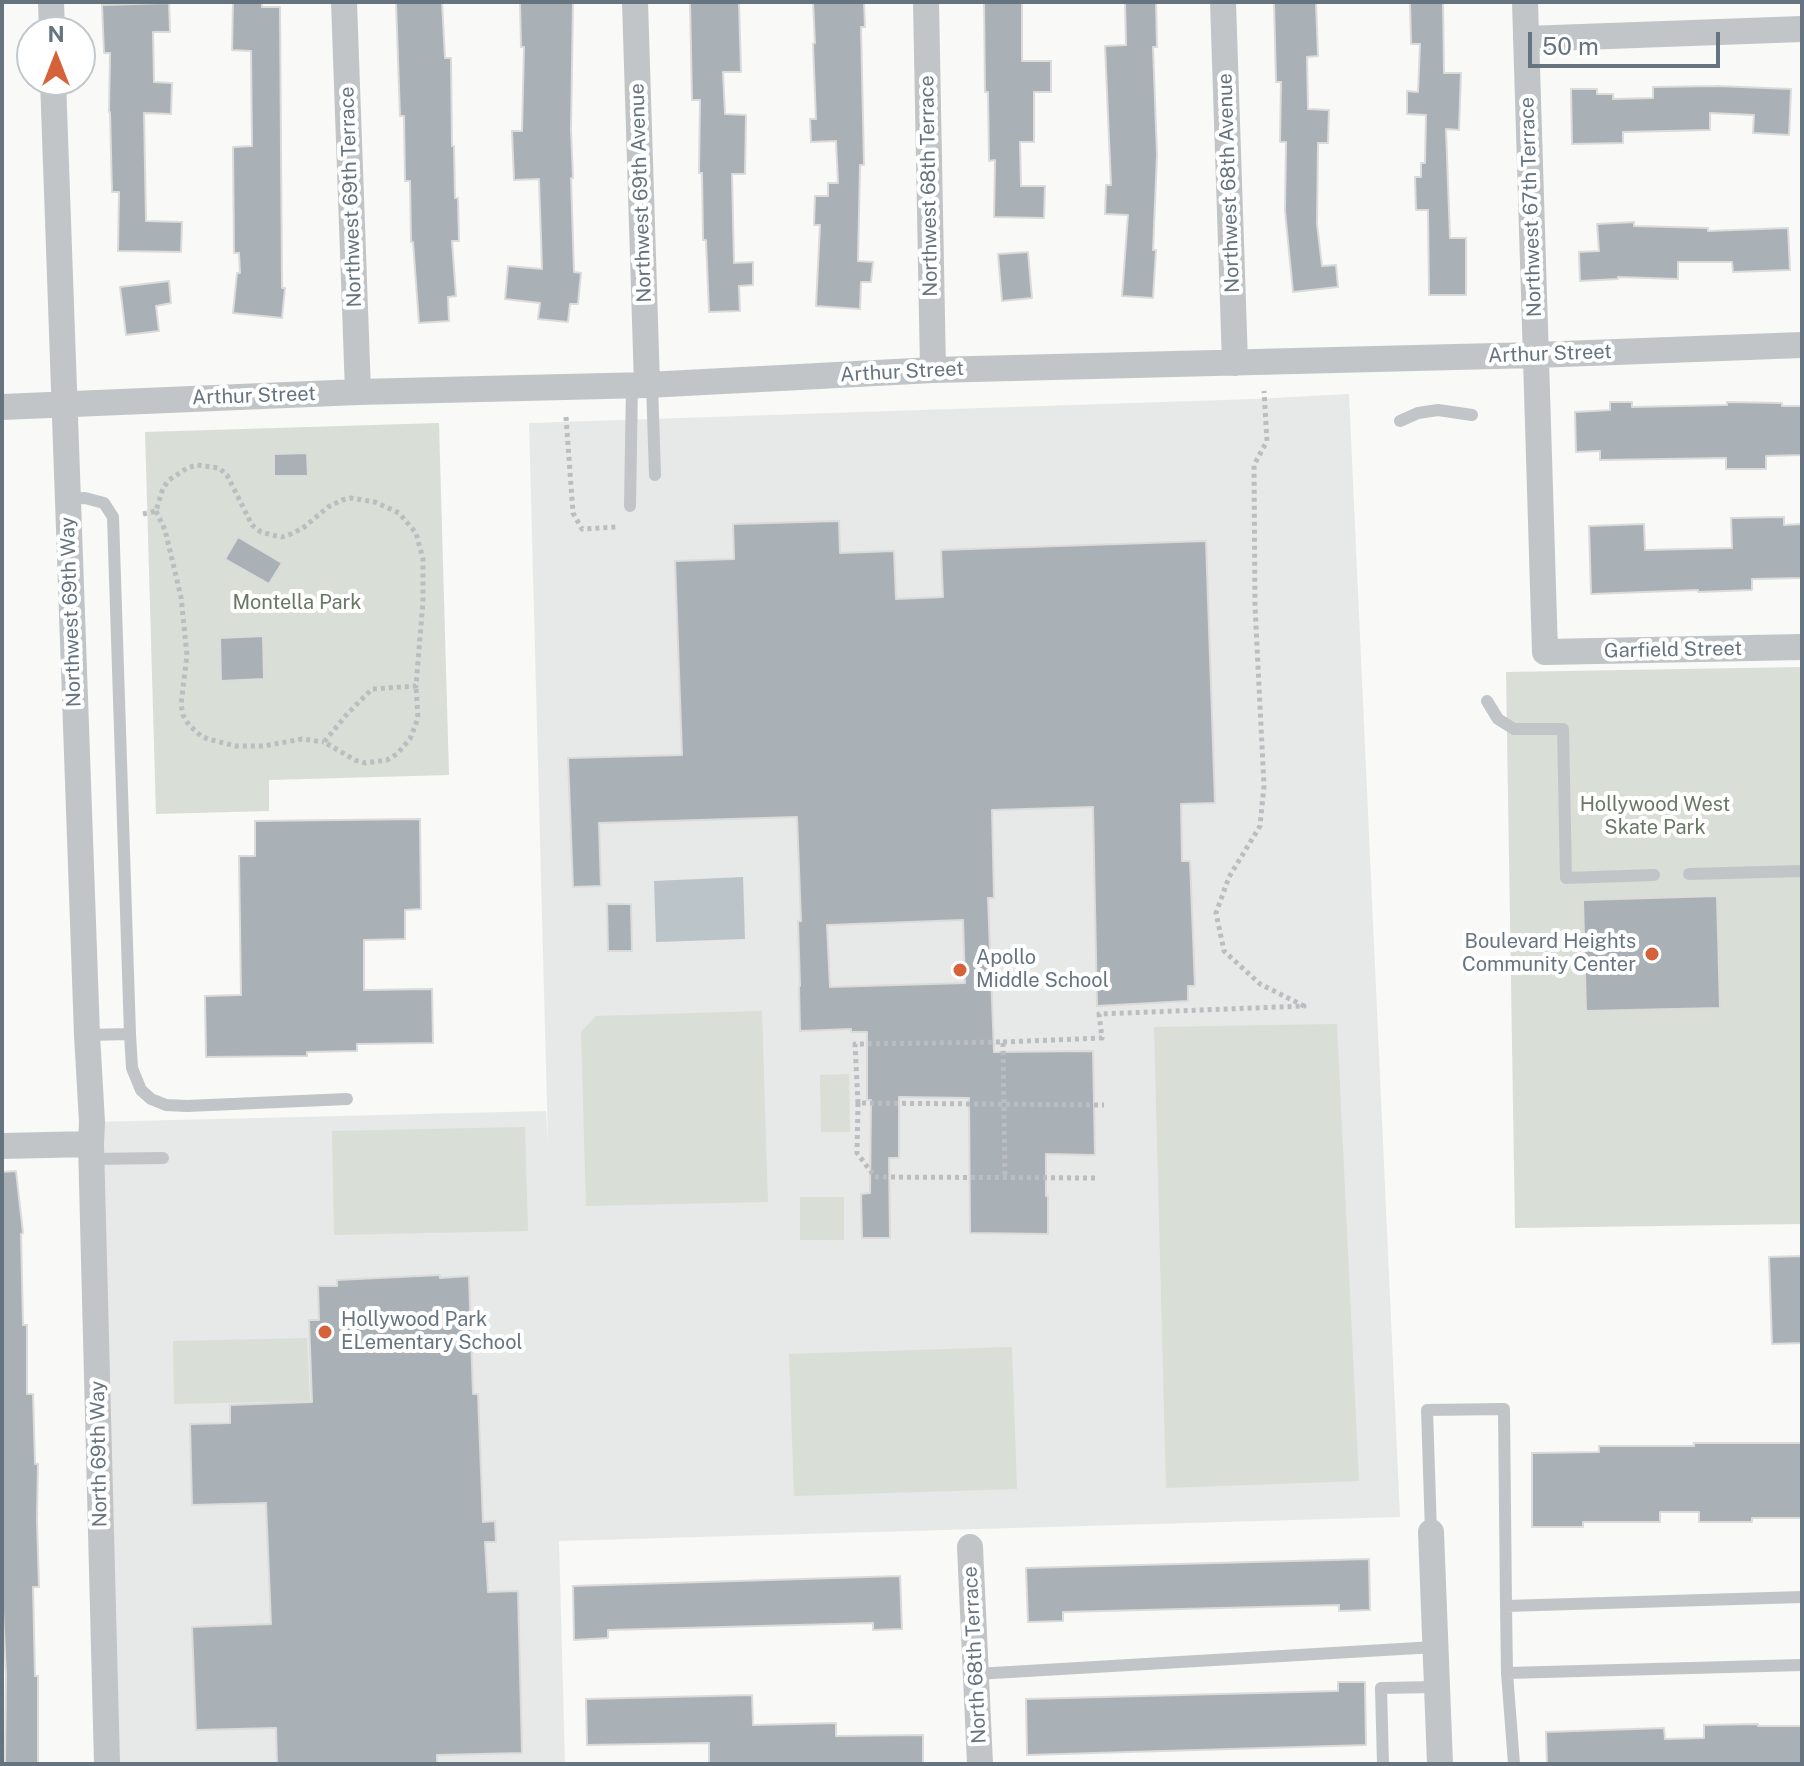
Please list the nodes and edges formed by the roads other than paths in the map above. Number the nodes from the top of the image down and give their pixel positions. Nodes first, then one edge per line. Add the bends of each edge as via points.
1 (344, 2) edge
2 (635, 2) edge
3 (926, 2) edge
4 (1223, 2) edge
5 (1525, 2) edge
6 (1802, 29) edge
7 (1526, 39) junction
8 (54, 96) edge
9 (1802, 345) edge
10 (1536, 355) junction
11 (1235, 363) junction
12 (933, 370) junction
13 (644, 385) junction
14 (358, 392) junction
15 (64, 404) junction
16 (2, 407) edge
17 (1472, 415) dead end
18 (1400, 421) dead end
19 (655, 475) dead end
20 (67, 499) junction
21 (630, 506) dead end
22 (1802, 647) edge
23 (1545, 652) joint
24 (1487, 701) dead end
25 (1802, 871) edge
26 (1689, 874) dead end
27 (1654, 875) dead end
28 (130, 1034) junction
29 (87, 1035) junction
30 (347, 1099) dead end
31 (2, 1146) edge
32 (91, 1152) junction
33 (163, 1158) dead end
34 (1431, 1532) joint
35 (970, 1547) dead end
36 (1802, 1597) edge
37 (1506, 1606) junction
38 (1435, 1647) junction
39 (1802, 1665) edge
40 (1507, 1673) junction
41 (976, 1674) junction
42 (1436, 1687) junction
43 (107, 1764) edge
44 (980, 1764) edge
45 (1383, 1764) edge
46 (1440, 1764) edge
47 (1514, 1764) edge

1 - 14 street, Northwest 69th Terrace
2 - 13 street, Northwest 69th Avenue
3 - 12 street, Northwest 68th Terrace
4 - 11 street, Northwest 68th Avenue
5 - 7 street, Northwest 67th Terrace
6 - 7 street
7 - 10 street, Northwest 67th Terrace
8 - 15 street, Northwest 69th Way
9 - 10 street, Arthur Street
10 - 11 street, Arthur Street
10 - 23 street, Northwest 67th Terrace
11 - 12 street, Arthur Street
12 - 13 street, Arthur Street
13 - 14 street, Arthur Street
13 - 19 lane
13 - 21 lane
14 - 15 street, Arthur Street
15 - 16 street, Arthur Street
15 - 20 street, Northwest 69th Way
17 - 18 lane via 1438,410
20 - 28 lane via 104,503 113,517
20 - 29 street, Northwest 69th Way
22 - 23 street, Garfield Street
24 - 27 lane via 1498,719 1514,729 1563,729 1566,878
25 - 26 lane
28 - 29 lane
28 - 30 lane via 132,1068 141,1090 166,1105
29 - 32 street, Northwest 69th Way
31 - 32 street
32 - 33 lane
32 - 43 street, North 69th Way
34 - 37 lane via 1427,1410 1504,1409
34 - 38 street
35 - 41 street, North 68th Terrace
36 - 37 lane
37 - 40 lane
38 - 41 lane
38 - 42 street
39 - 40 lane
40 - 47 lane
41 - 44 street, North 68th Terrace
42 - 45 lane via 1381,1688
42 - 46 street

